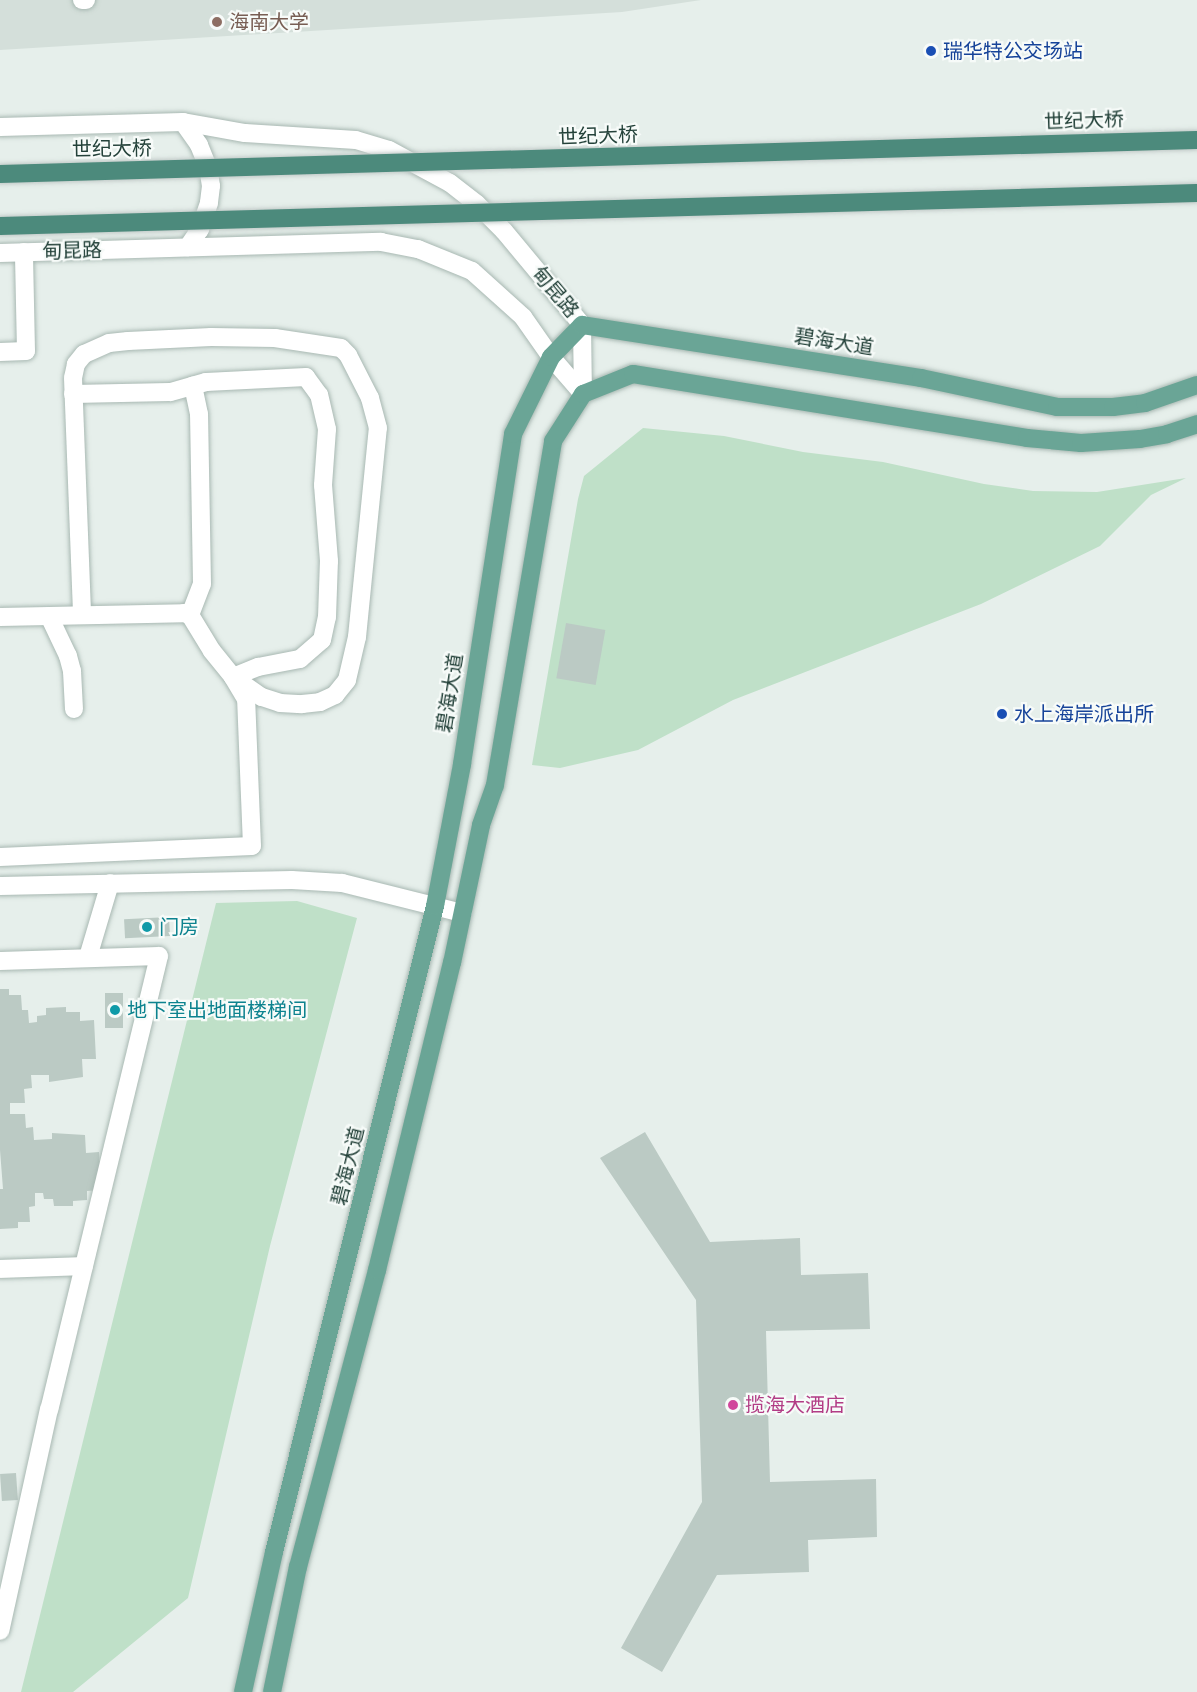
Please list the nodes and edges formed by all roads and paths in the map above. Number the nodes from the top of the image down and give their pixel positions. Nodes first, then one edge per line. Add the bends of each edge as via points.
1 (183, 122) junction
2 (0, 127) edge
3 (1197, 140) edge
4 (0, 174) edge
5 (1197, 193) edge
6 (0, 226) edge
7 (188, 248) junction
8 (24, 252) junction
9 (0, 253) edge
10 (582, 325) junction
11 (0, 352) edge
12 (550, 357) junction
13 (1197, 385) edge
14 (193, 386) junction
15 (73, 394) junction
16 (583, 394) junction
17 (1197, 424) edge
18 (82, 615) junction
19 (190, 615) junction
20 (48, 616) junction
21 (0, 618) edge
22 (233, 678) junction
23 (74, 709) dead end
24 (0, 857) edge
25 (110, 883) junction
26 (0, 886) edge
27 (435, 906) junction
28 (462, 913) junction
29 (88, 957) junction
30 (0, 961) edge
31 (84, 1266) junction
32 (0, 1269) edge
33 (0, 1631) edge
34 (243, 1692) edge
35 (272, 1692) edge

1 - 2 street, 甸昆路
1 - 7 street via 199,145 211,186 200,230
1 - 10 street, 甸昆路 via 245,133 356,140 388,150 450,183 477,204
3 - 4 highway, 世纪大桥, bridge
5 - 6 highway, bridge
7 - 8 street, 甸昆路
7 - 12 street, 甸昆路 via 381,242 418,249 472,271 523,316
8 - 9 street, 甸昆路
8 - 11 street via 26,351
10 - 12 main road, 碧海大道
10 - 13 main road, 碧海大道 via 921,378 1057,407 1145,403
10 - 16 street, 甸昆路
12 - 16 street, 甸昆路
12 - 27 main road, 碧海大道 via 513,434 462,764
14 - 15 street via 170,392
14 - 19 street via 199,414 202,584
14 - 22 street via 306,377 325,409 323,485 329,588 322,640 300,660 258,667
15 - 18 street
15 - 22 street via 76,364 84,354 119,342 265,337 331,345 348,355 370,398 378,428 362,605 347,680 335,695 302,704 262,697
16 - 17 main road via 633,374 1027,438 1081,443 1140,439
16 - 28 main road via 553,441 495,785 481,825
18 - 19 street
18 - 20 street
19 - 22 street
20 - 21 street
20 - 23 street via 68,656
22 - 24 street via 246,699 252,846
25 - 26 street
25 - 27 street via 342,883
25 - 29 street
27 - 28 street
27 - 34 main road, 碧海大道 via 274,1552
28 - 35 main road via 377,1270 298,1567
29 - 30 street
29 - 31 street via 159,956
31 - 32 street
31 - 33 street

